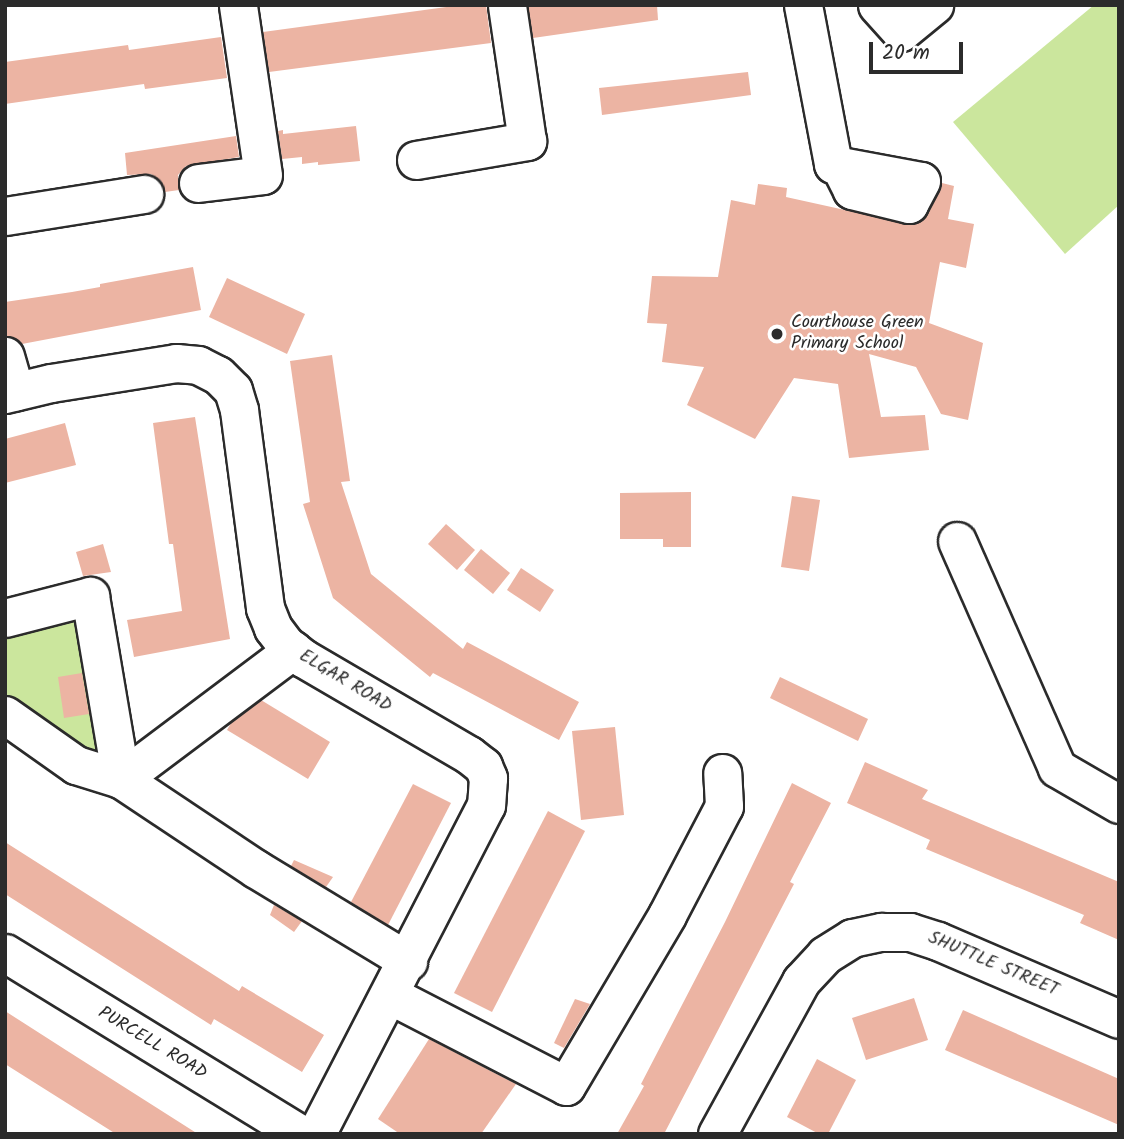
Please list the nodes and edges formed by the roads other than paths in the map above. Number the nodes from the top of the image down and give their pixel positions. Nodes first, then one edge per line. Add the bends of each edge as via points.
1 (238, 5) edge
2 (507, 5) edge
3 (803, 5) edge
4 (877, 5) edge
5 (934, 5) edge
6 (416, 160) dead end
7 (840, 166) dead end
8 (198, 183) dead end
9 (144, 194) dead end
10 (5, 216) edge
11 (5, 356) edge
12 (10, 393) edge
13 (957, 541) dead end
14 (5, 618) edge
15 (293, 650) junction
16 (5, 715) edge
17 (722, 773) dead end
18 (121, 779) junction
19 (1119, 804) edge
20 (5, 953) edge
21 (408, 961) junction
22 (390, 995) junction
23 (1119, 1019) edge
24 (300, 1134) edge
25 (316, 1134) edge
26 (718, 1134) edge

1 - 8 street via 263,175
2 - 6 street via 527,141
3 - 7 street via 833,164
4 - 5 street via 901,32
9 - 10 street
11 - 12 street
12 - 15 street, ELGAR ROAD via 176,363 198,365 218,374 233,390 239,410 265,608 273,628
13 - 19 street via 1057,768
14 - 18 street via 90,596
15 - 18 street
15 - 21 street, ELGAR ROAD via 470,755 488,778 486,805
16 - 18 street via 76,765
17 - 22 street via 724,806 667,915 566,1086
18 - 21 street via 256,869
20 - 24 street, PURCELL ROAD
21 - 22 street, ELGAR ROAD
22 - 25 street, ELGAR ROAD
23 - 26 street, SHUTTLE STREET via 910,932 852,938 825,955 801,981

